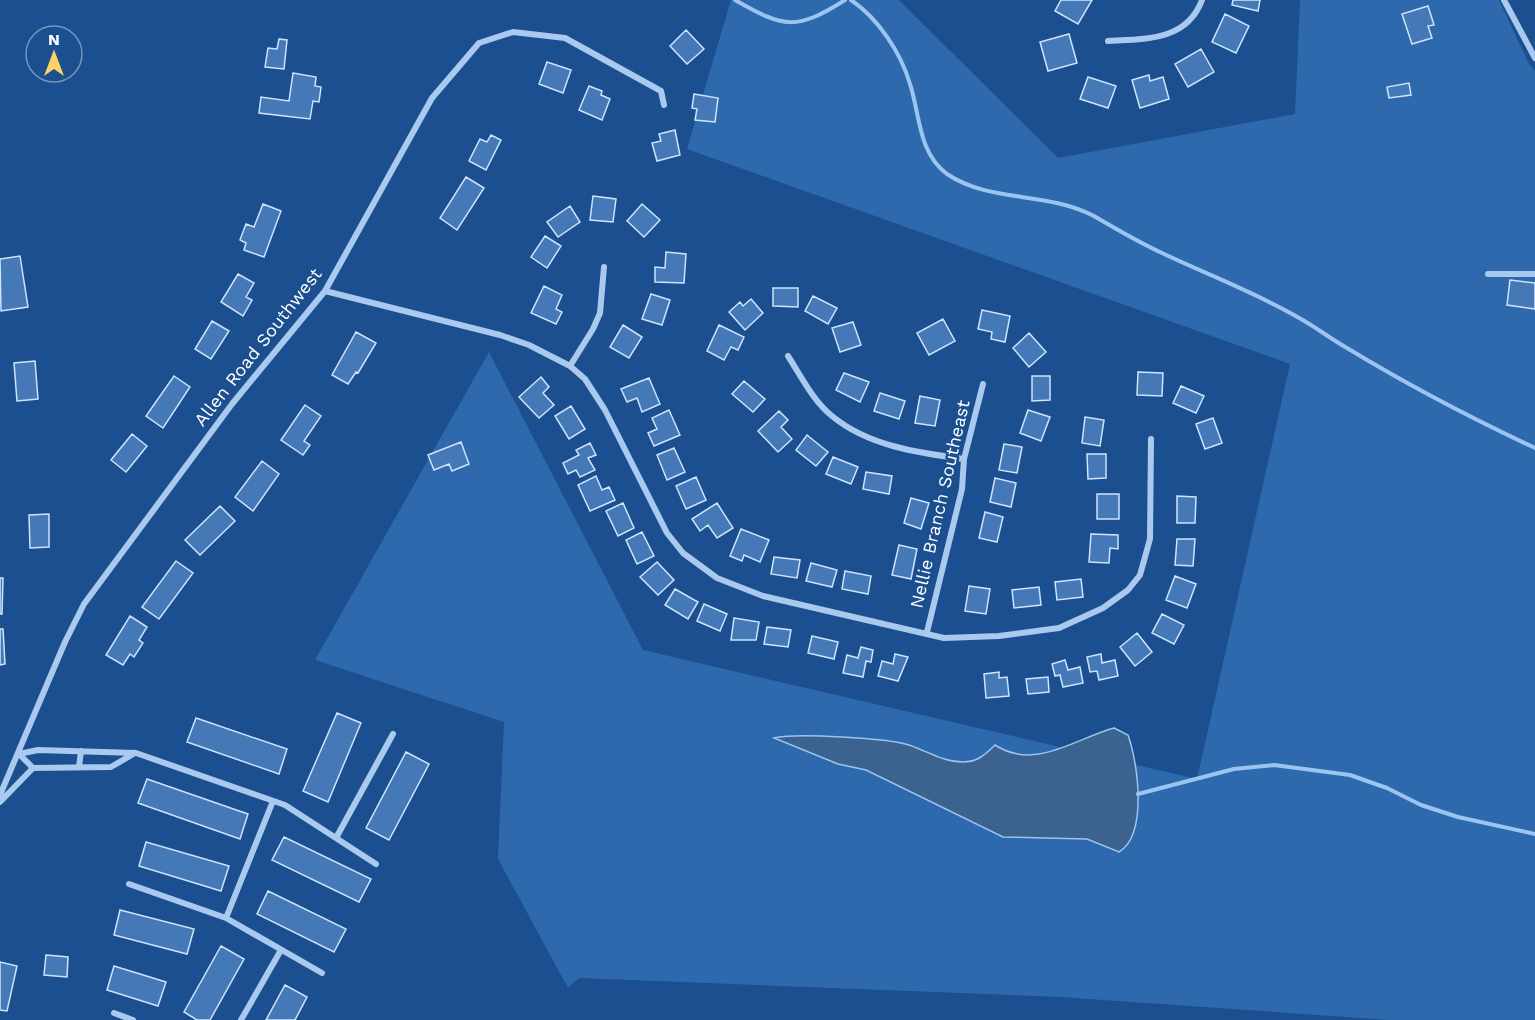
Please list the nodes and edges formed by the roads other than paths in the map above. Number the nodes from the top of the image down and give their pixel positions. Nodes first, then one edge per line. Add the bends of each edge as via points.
1 (1202, 0) edge
2 (1504, 0) edge
3 (1108, 41) dead end
4 (1535, 58) edge
5 (664, 105) dead end
6 (604, 267) dead end
7 (1488, 274) dead end
8 (1535, 274) edge
9 (325, 291) junction
10 (788, 356) dead end
11 (570, 366) junction
12 (983, 384) dead end
13 (1151, 439) dead end
14 (964, 459) junction
15 (927, 632) junction
16 (393, 734) dead end
17 (81, 750) junction
18 (136, 753) junction
19 (19, 754) junction
20 (79, 767) junction
21 (33, 768) junction
22 (0, 795) edge
23 (273, 801) junction
24 (0, 802) edge
25 (336, 838) junction
26 (376, 864) dead end
27 (129, 884) dead end
28 (225, 918) junction
29 (281, 950) junction
30 (322, 973) dead end
31 (114, 1013) dead end
32 (133, 1020) edge
33 (241, 1020) edge

1 - 3 street via 1187,22 1166,36
2 - 4 street
5 - 9 street, Allen Road Southwest via 661,91 565,38 513,32 478,43 432,98
6 - 11 street via 600,313
7 - 8 street
9 - 11 street via 500,335
9 - 19 street, Allen Road Southwest via 232,404 84,604 64,642
10 - 14 street via 809,390 830,415 846,426 896,447
11 - 15 street via 585,379 605,410 667,533 697,565 717,578 764,596
12 - 14 street, Nellie Branch Southeast
13 - 15 street via 1150,538 1140,575 1128,590 1103,608 1059,628 970,639 944,638
14 - 15 street, Nellie Branch Southeast via 962,489
16 - 25 street
17 - 18 street
17 - 19 street
17 - 20 street
18 - 20 street via 111,767
18 - 23 street
19 - 21 street
19 - 22 street, Allen Road Southwest
20 - 21 street
21 - 24 street
23 - 25 street
23 - 28 street
25 - 26 street
27 - 28 street
28 - 29 street
29 - 30 street
29 - 33 street
31 - 32 street

